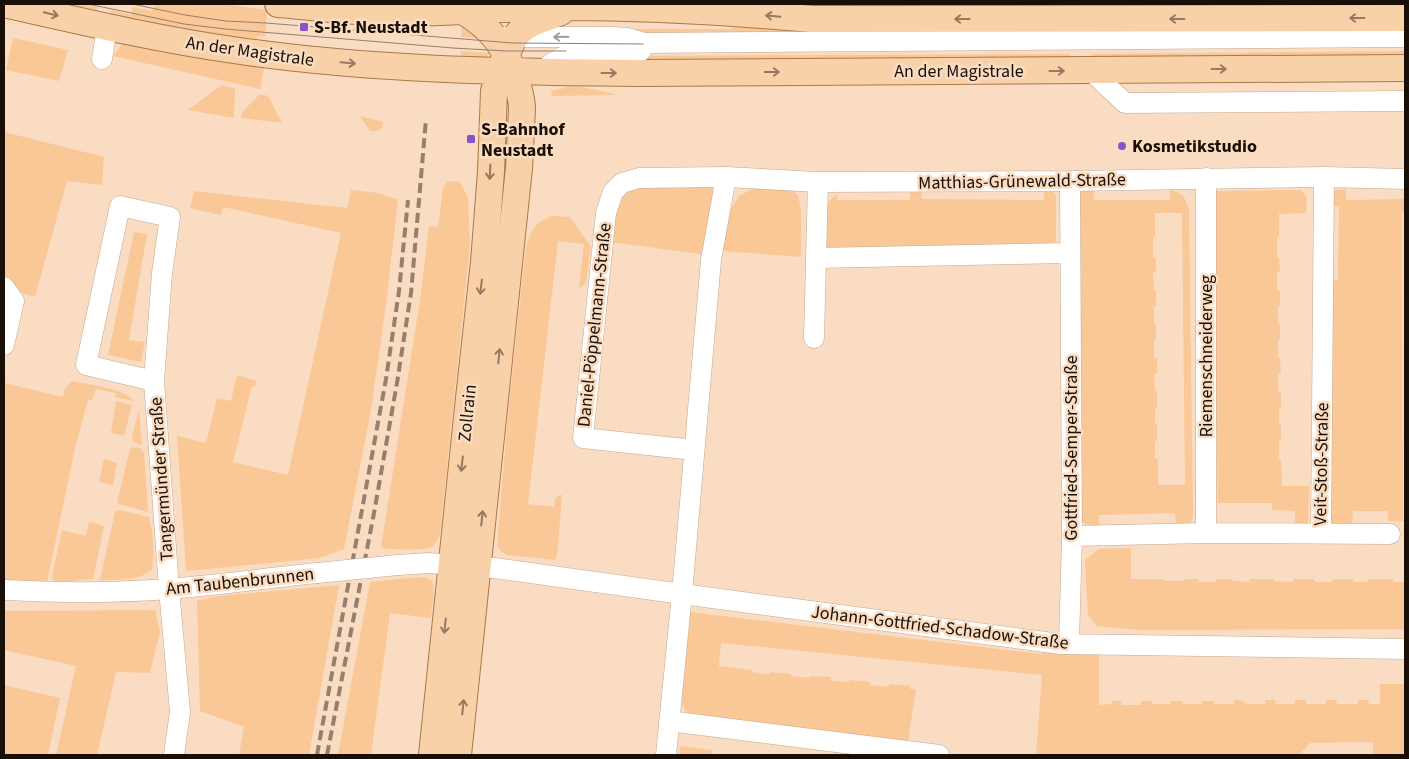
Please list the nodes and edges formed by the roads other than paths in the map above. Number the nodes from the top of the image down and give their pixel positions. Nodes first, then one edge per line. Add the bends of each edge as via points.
1 (4, 4) edge
2 (278, 4) edge
3 (317, 5) edge
4 (581, 7) junction
5 (426, 8) edge
6 (463, 11) junction
7 (999, 12) edge
8 (1405, 18) edge
9 (107, 27) junction
10 (1405, 37) edge
11 (1060, 40) junction
12 (643, 44) dead end
13 (1405, 48) edge
14 (506, 54) junction
15 (102, 59) dead end
16 (1405, 68) edge
17 (1090, 70) junction
18 (541, 73) junction
19 (522, 101) junction
20 (1405, 101) edge
21 (1324, 176) junction
22 (639, 178) joint
23 (726, 178) junction
24 (1206, 178) junction
25 (1405, 178) edge
26 (1070, 181) junction
27 (818, 182) junction
28 (1070, 252) junction
29 (816, 258) junction
30 (4, 288) edge
31 (814, 338) dead end
32 (4, 345) edge
33 (154, 381) junction
34 (694, 450) junction
35 (1206, 533) junction
36 (1321, 534) junction
37 (1390, 534) dead end
38 (1072, 536) junction
39 (464, 566) junction
40 (169, 589) junction
41 (4, 590) edge
42 (682, 594) junction
43 (1069, 643) junction
44 (1405, 649) edge
45 (669, 721) junction
46 (174, 755) edge
47 (432, 755) edge
48 (458, 755) edge
49 (666, 755) edge
50 (939, 755) edge

1 -> 9 main road, An der Magistrale
2 - 3 main road
3 - 5 main road via 375,13
4 - 6 main road
7 -> 4 main road via 813,19 734,12
4 - 14 main road via 537,20 522,29
5 - 6 main road
6 - 14 main road via 476,19
8 -> 7 main road
9 -> 14 main road, An der Magistrale via 234,50 400,68
9 - 15 street
10 - 11 street
11 - 12 street
11 -> 14 street via 644,43 612,36
13 - 18 street via 578,51 562,57
14 - 18 main road, An der Magistrale
14 - 19 main road, Zollrain
14 -> 39 main road, Zollrain via 493,99 491,172
17 -> 16 main road, An der Magistrale
18 -> 17 main road, An der Magistrale
17 - 20 street via 1125,103
18 - 19 main road, Zollrain
39 -> 19 main road, Zollrain via 513,225
21 - 24 street, Matthias-Grünewald-Straße
21 - 25 street, Matthias-Grünewald-Straße
21 - 36 street, Veit-Stoß-Straße
22 - 23 street, Matthias-Grünewald-Straße
22 - 34 street, Daniel-Pöppelmann-Straße via 622,183 613,192 606,213 583,438
23 - 27 street, Matthias-Grünewald-Straße
23 - 34 street via 711,260
24 - 26 street, Matthias-Grünewald-Straße
24 - 35 street, Riemenschneiderweg
26 - 27 street, Matthias-Grünewald-Straße
26 - 28 street, Gottfried-Semper-Straße
27 - 29 street
28 - 29 street
28 - 38 street, Gottfried-Semper-Straße
29 - 31 street
30 - 32 street via 14,301
33 - 33 street, Tangermünder Straße via 162,272 170,217 120,206 86,365
33 - 40 street, Tangermünder Straße
34 - 42 street
35 - 36 street, Veit-Stoß-Straße
35 - 38 street, Veit-Stoß-Straße
36 - 37 street
38 - 43 street, Gottfried-Semper-Straße
39 - 40 street, Am Taubenbrunnen, bridge via 398,565
39 - 42 street, Johann-Gottfried-Schadow-Straße
39 -> 47 main road, Zollrain
48 -> 39 main road, Zollrain
40 - 41 street, Am Taubenbrunnen via 94,592
40 - 46 street, Tangermünder Straße via 180,712
42 - 43 street, Johann-Gottfried-Schadow-Straße
42 - 45 street
43 - 44 street, Johann-Gottfried-Schadow-Straße
45 - 49 street
45 - 50 street

